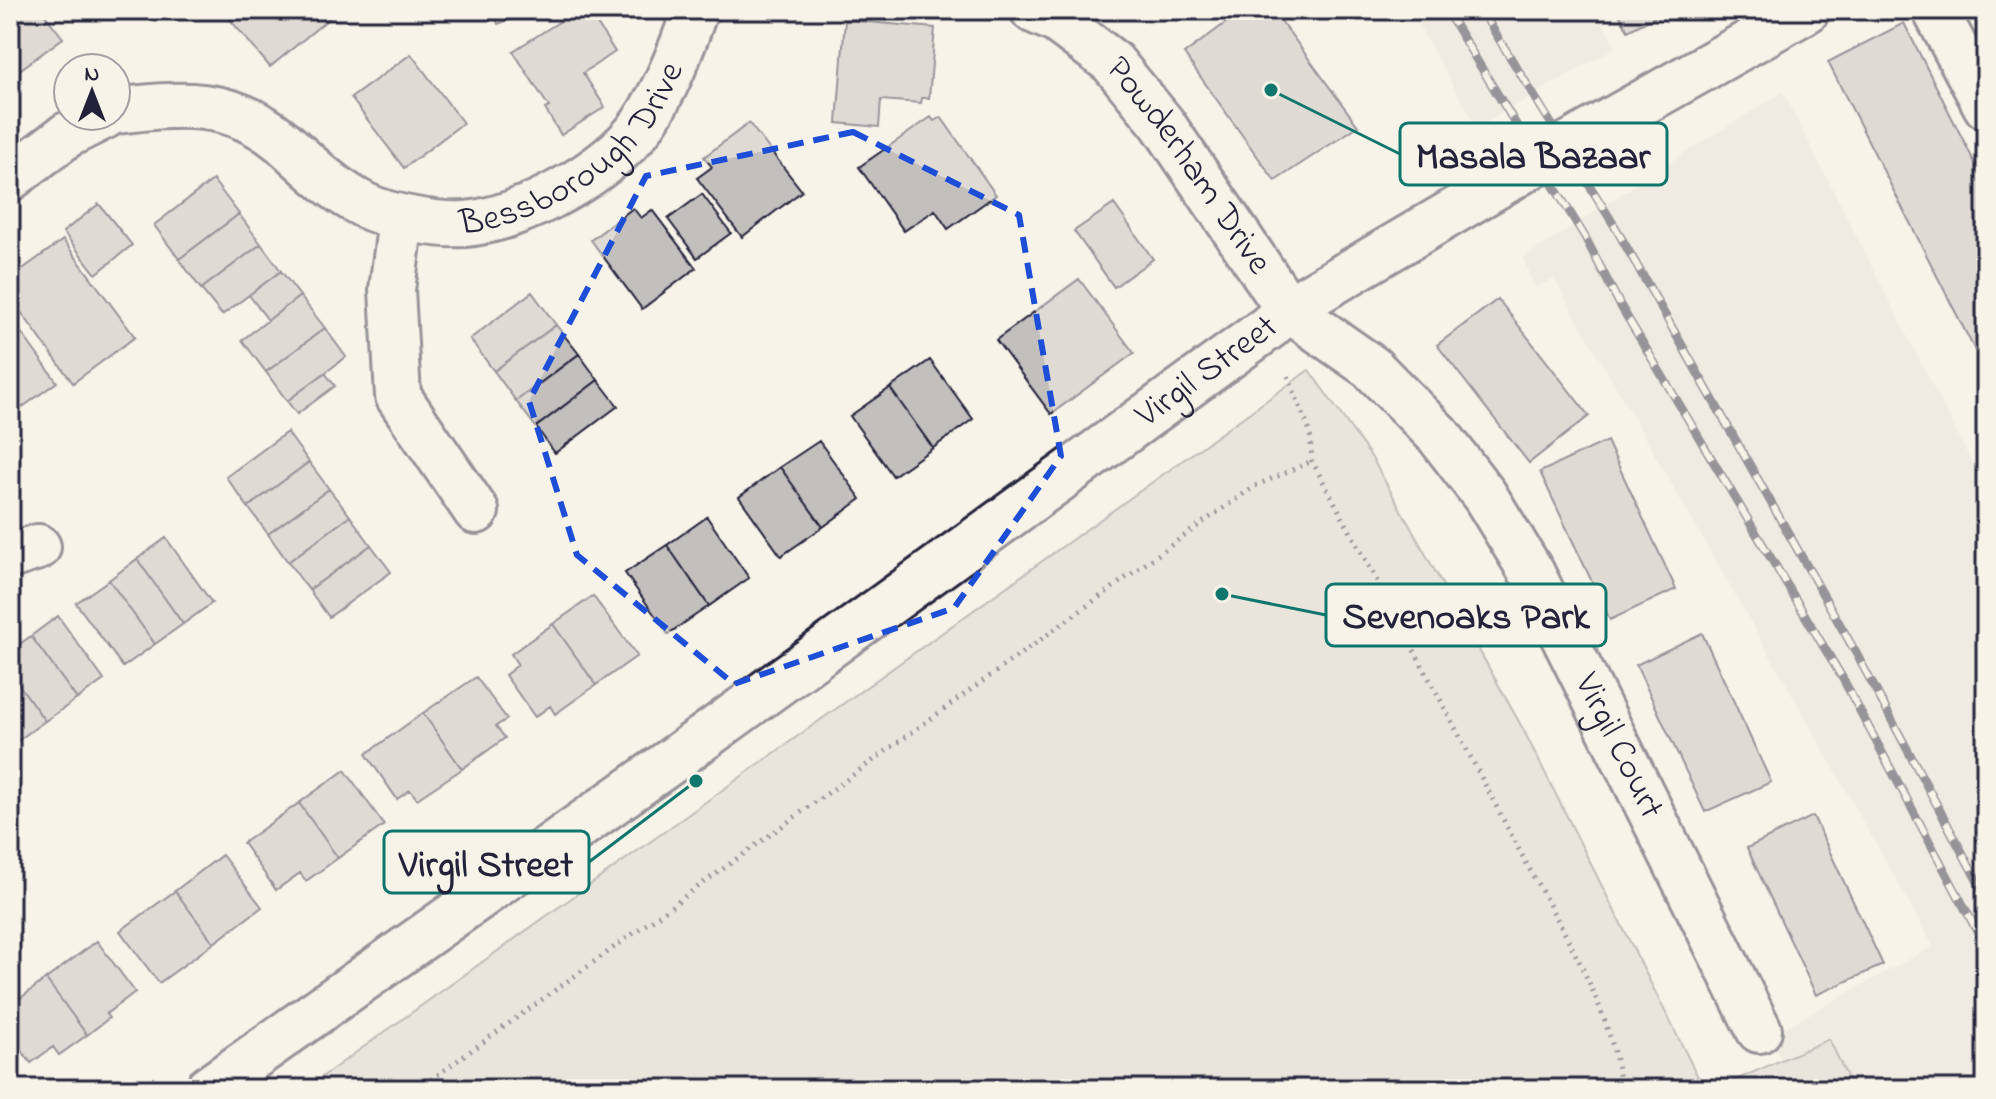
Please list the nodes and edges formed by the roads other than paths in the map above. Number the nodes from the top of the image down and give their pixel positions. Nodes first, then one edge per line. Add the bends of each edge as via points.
1 (695, 10) edge
2 (1033, 10) edge
3 (1807, 10) edge
4 (1935, 10) edge
5 (1986, 106) edge
6 (132, 109) edge
7 (73, 132) edge
8 (10, 178) edge
9 (401, 218) junction
10 (1279, 318) junction
11 (476, 511) dead end
12 (1759, 1030) dead end
13 (208, 1089) edge

1 - 9 street, Bessborough Drive via 676,66 641,127 602,167 509,213 465,224
2 - 10 street, Powderham Drive via 1056,20 1112,62 1162,123
3 - 10 street, Virgil Street via 1546,157
4 - 5 street
6 - 9 street, Bessborough Drive via 171,104 217,108 250,119 322,179 365,205
7 - 8 street
9 - 11 street, Bessborough Drive via 392,290 398,396
10 - 12 street, Virgil Court via 1371,367 1439,436 1485,496 1532,573
10 - 13 street, Virgil Street via 670,762

